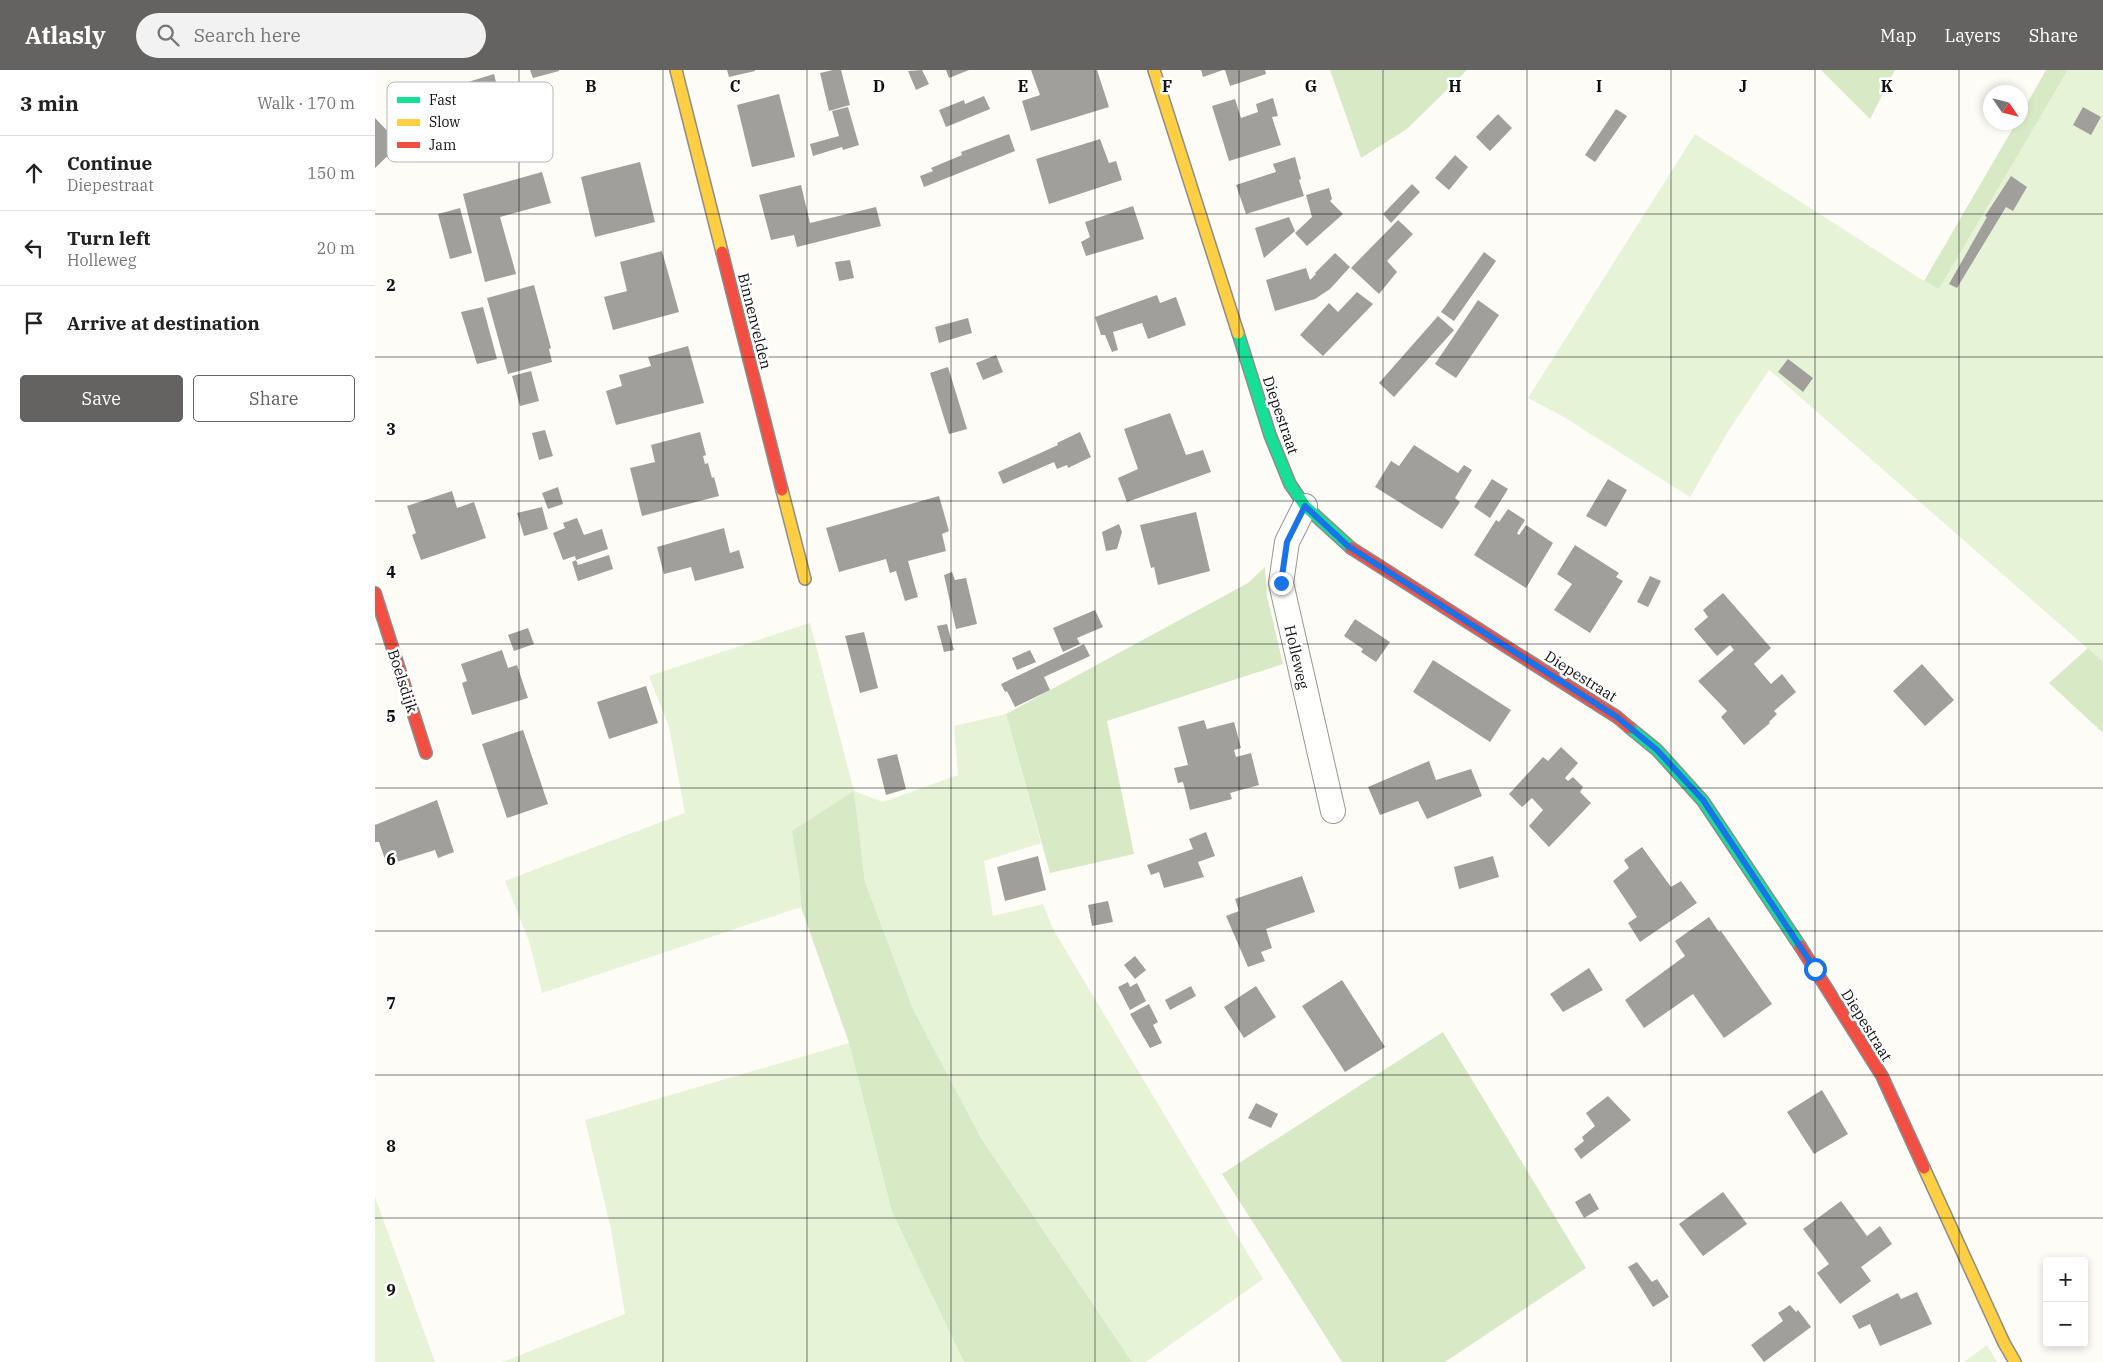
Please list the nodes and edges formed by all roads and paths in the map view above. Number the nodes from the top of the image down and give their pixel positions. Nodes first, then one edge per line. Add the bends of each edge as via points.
1 (676, 70) edge
2 (1155, 70) edge
3 (1305, 506) junction
4 (805, 579) dead end
5 (377, 605) edge
6 (425, 753) dead end
7 (1333, 811) dead end
8 (2015, 1362) edge

1 - 4 street, Binnenvelden
2 - 3 street, Diepestraat via 1270,435 1290,484
3 - 7 street, Holleweg via 1287,542 1281,583
3 - 8 street, Diepestraat via 1348,546 1617,717 1657,750 1703,800 1815,969 1881,1076
5 - 6 street, Boelsdijk

